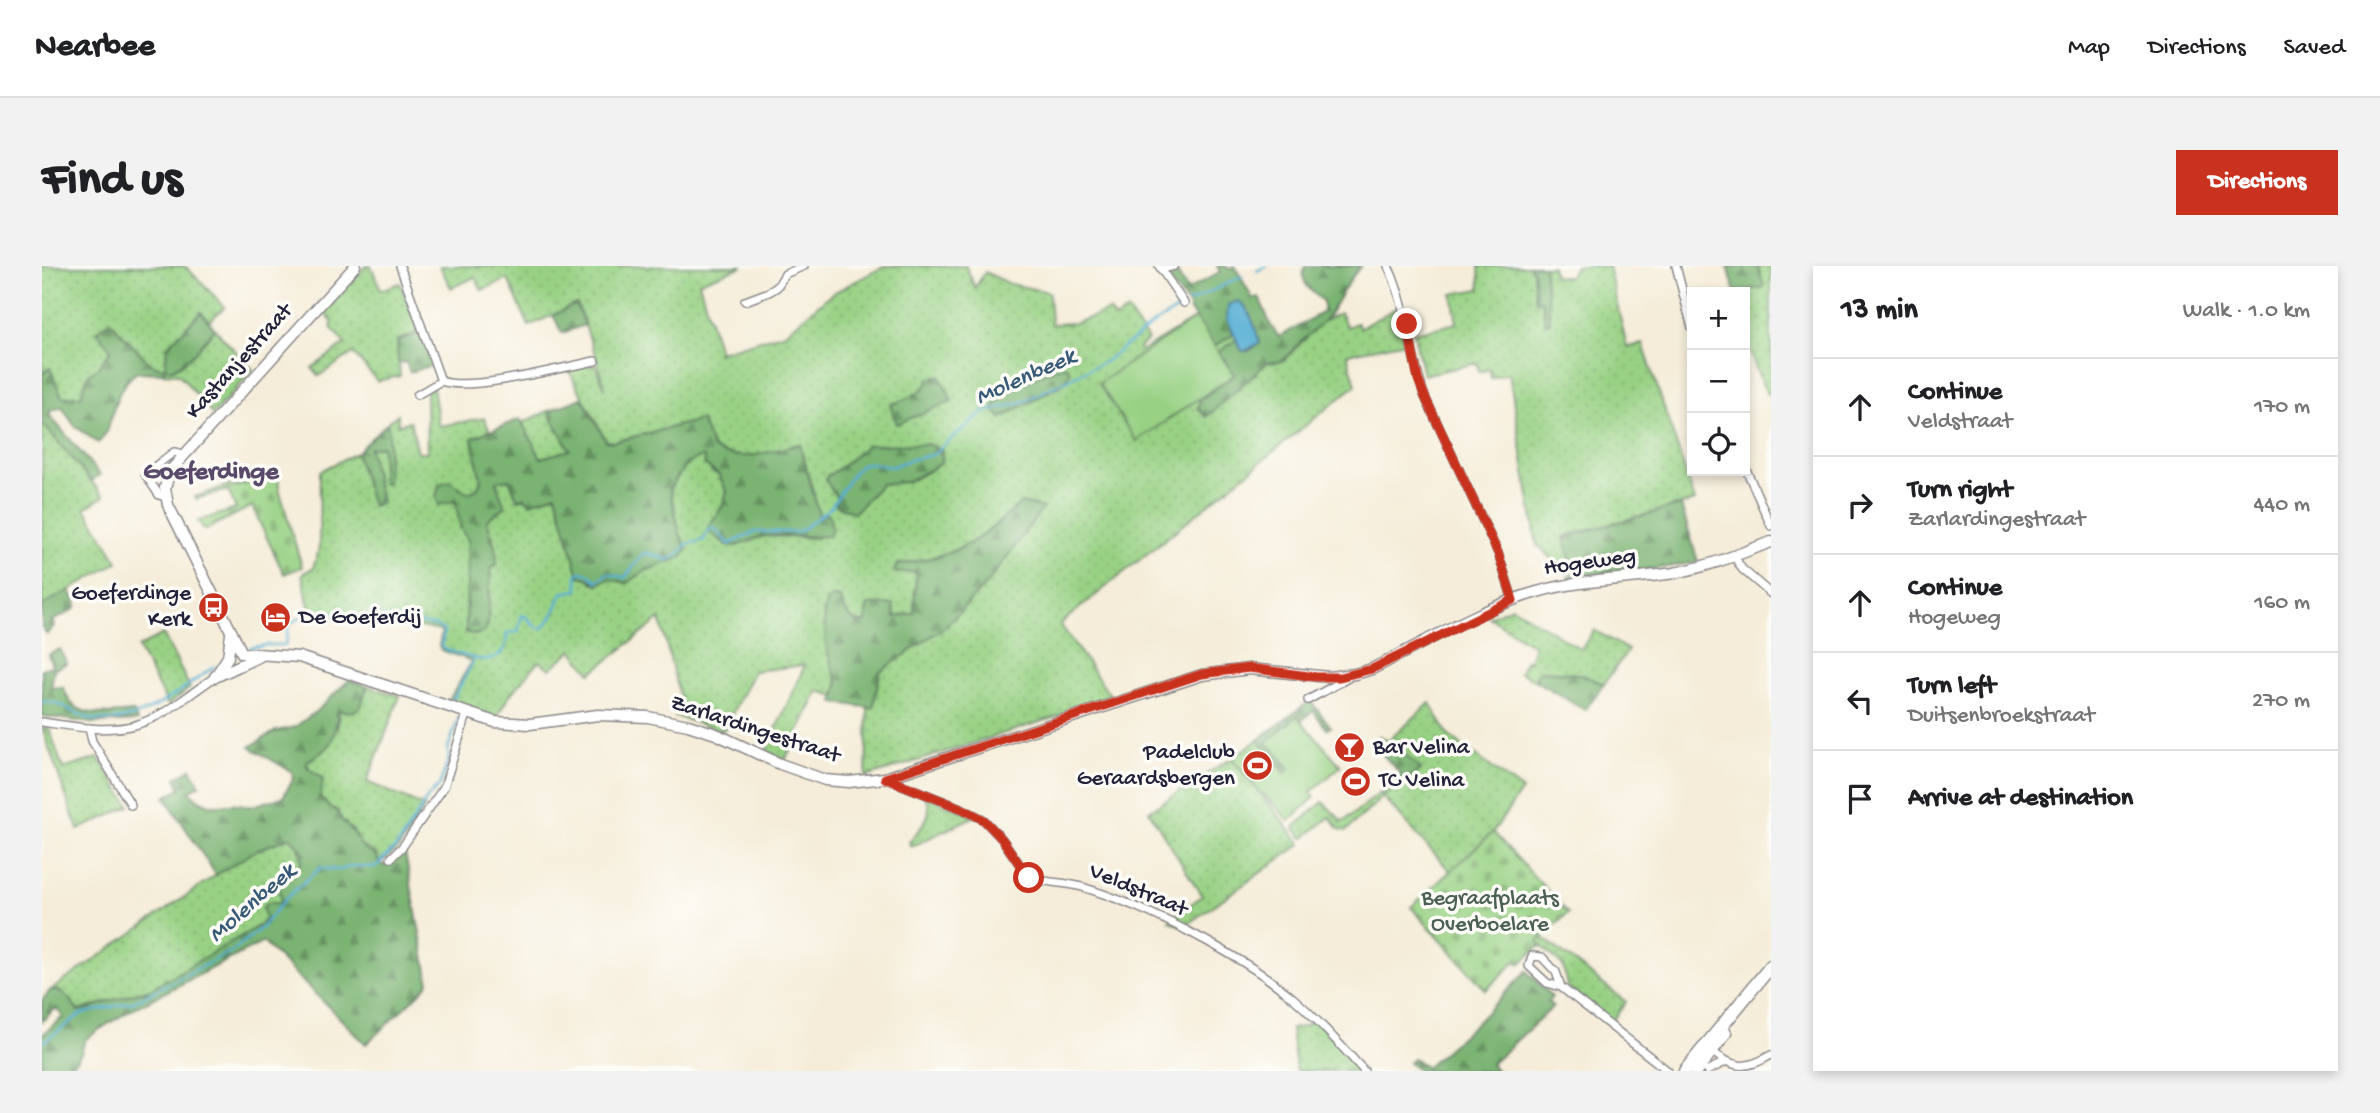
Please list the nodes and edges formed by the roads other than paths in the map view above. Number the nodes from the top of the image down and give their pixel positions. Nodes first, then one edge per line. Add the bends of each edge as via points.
1 (355, 266) edge
2 (400, 266) edge
3 (804, 266) edge
4 (1174, 266) edge
5 (1388, 266) edge
6 (1676, 266) edge
7 (1161, 267) edge
8 (746, 301) dead end
9 (1184, 303) dead end
10 (1687, 309) edge
11 (595, 361) dead end
12 (441, 381) junction
13 (417, 395) dead end
14 (183, 454) junction
15 (1749, 476) edge
16 (165, 496) junction
17 (1771, 526) edge
18 (1771, 542) edge
19 (1734, 556) junction
20 (1771, 594) edge
21 (1513, 600) junction
22 (236, 657) junction
23 (1355, 674) junction
24 (215, 677) joint
25 (1308, 700) dead end
26 (467, 714) junction
27 (42, 722) edge
28 (89, 728) junction
29 (885, 778) junction
30 (131, 805) dead end
31 (391, 858) dead end
32 (1771, 966) edge
33 (1561, 987) junction
34 (1709, 1049) junction
35 (1771, 1055) edge
36 (1725, 1062) junction
37 (1364, 1071) edge
38 (1668, 1071) edge
39 (1685, 1071) edge
40 (1696, 1071) edge
41 (1707, 1071) edge

1 - 14 street, Kastanjestraat
2 - 12 street
3 - 8 street via 785,274 769,292
4 - 7 street
5 - 21 street via 1404,307 1418,379 1498,553
6 - 10 street
7 - 9 street
11 - 12 street via 481,384
12 - 13 street
14 - 16 street, Kastanjestraat via 170,471
14 - 16 street, Kastanjestraat via 174,453 145,474 159,495
15 - 17 street
16 - 22 street, Kastanjestraat via 222,608
18 - 19 street, Hogeweg
19 - 20 street
19 - 21 street, Hogeweg via 1701,567 1577,583
21 - 23 street, Hogeweg
22 - 24 street, Zarlardingestraat
22 - 26 street, Zarlardingestraat via 287,654
23 - 25 street, Hogeweg
23 - 29 street, Zarlardingestraat via 1316,677 1249,668 1202,674
24 - 28 street, Zarlardingestraat via 134,726
26 - 29 street, Zarlardingestraat via 512,724 598,715 648,717 716,734 825,780
26 - 31 street via 444,787
27 - 28 street, Zarlardingestraat
28 - 30 street via 92,741
29 - 37 street, Veldstraat via 984,820 1029,878 1096,891 1217,948 1294,999
32 - 34 main road
33 - 33 street via 1556,972 1542,957 1532,956 1529,966 1547,983
33 - 38 street
34 - 36 street
34 - 39 main road
34 - 40 main road
35 - 36 street via 1747,1066
36 - 41 street

